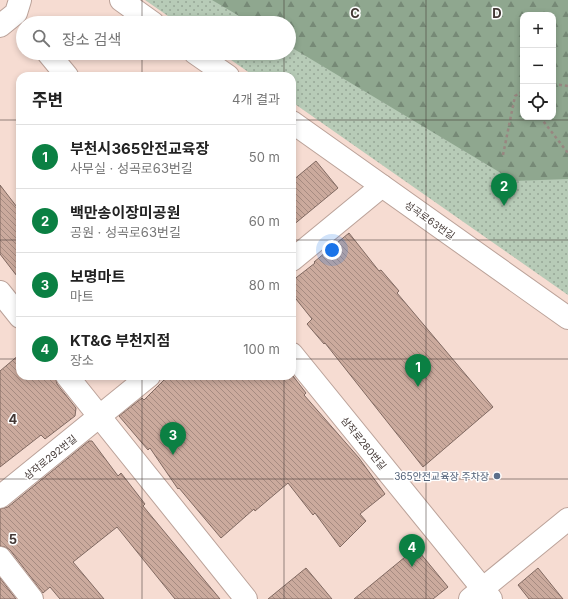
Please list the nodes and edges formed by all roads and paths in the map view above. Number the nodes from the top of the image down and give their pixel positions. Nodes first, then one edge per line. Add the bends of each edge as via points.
1 (121, 0) edge
2 (143, 16) edge
3 (54, 60) edge
4 (205, 60) edge
5 (64, 72) edge
6 (222, 72) edge
7 (556, 84) edge
8 (568, 86) edge
9 (520, 92) edge
10 (542, 120) edge
11 (296, 125) edge
12 (568, 153) edge
13 (503, 155) dead end
14 (382, 186) junction
15 (296, 257) edge
16 (0, 292) edge
17 (16, 312) edge
18 (568, 318) edge
19 (296, 359) edge
20 (70, 380) edge
21 (144, 380) edge
22 (100, 416) junction
23 (0, 498) edge
24 (568, 519) edge
25 (0, 558) edge
26 (481, 596) edge
27 (32, 599) edge
28 (246, 599) edge

1 - 2 street
3 - 5 street
4 - 6 street
7 - 8 path
9 - 13 path via 515,96
10 - 12 path
11 - 14 street, 성곡로63번길
14 - 15 street
14 - 18 street, 성곡로63번길
16 - 17 street
19 - 26 street, 삼작로280번길
20 - 22 street
21 - 22 street, 삼작로292번길
22 - 23 street, 삼작로292번길
22 - 28 street
24 - 26 street, 삼작로280번길
25 - 27 street

